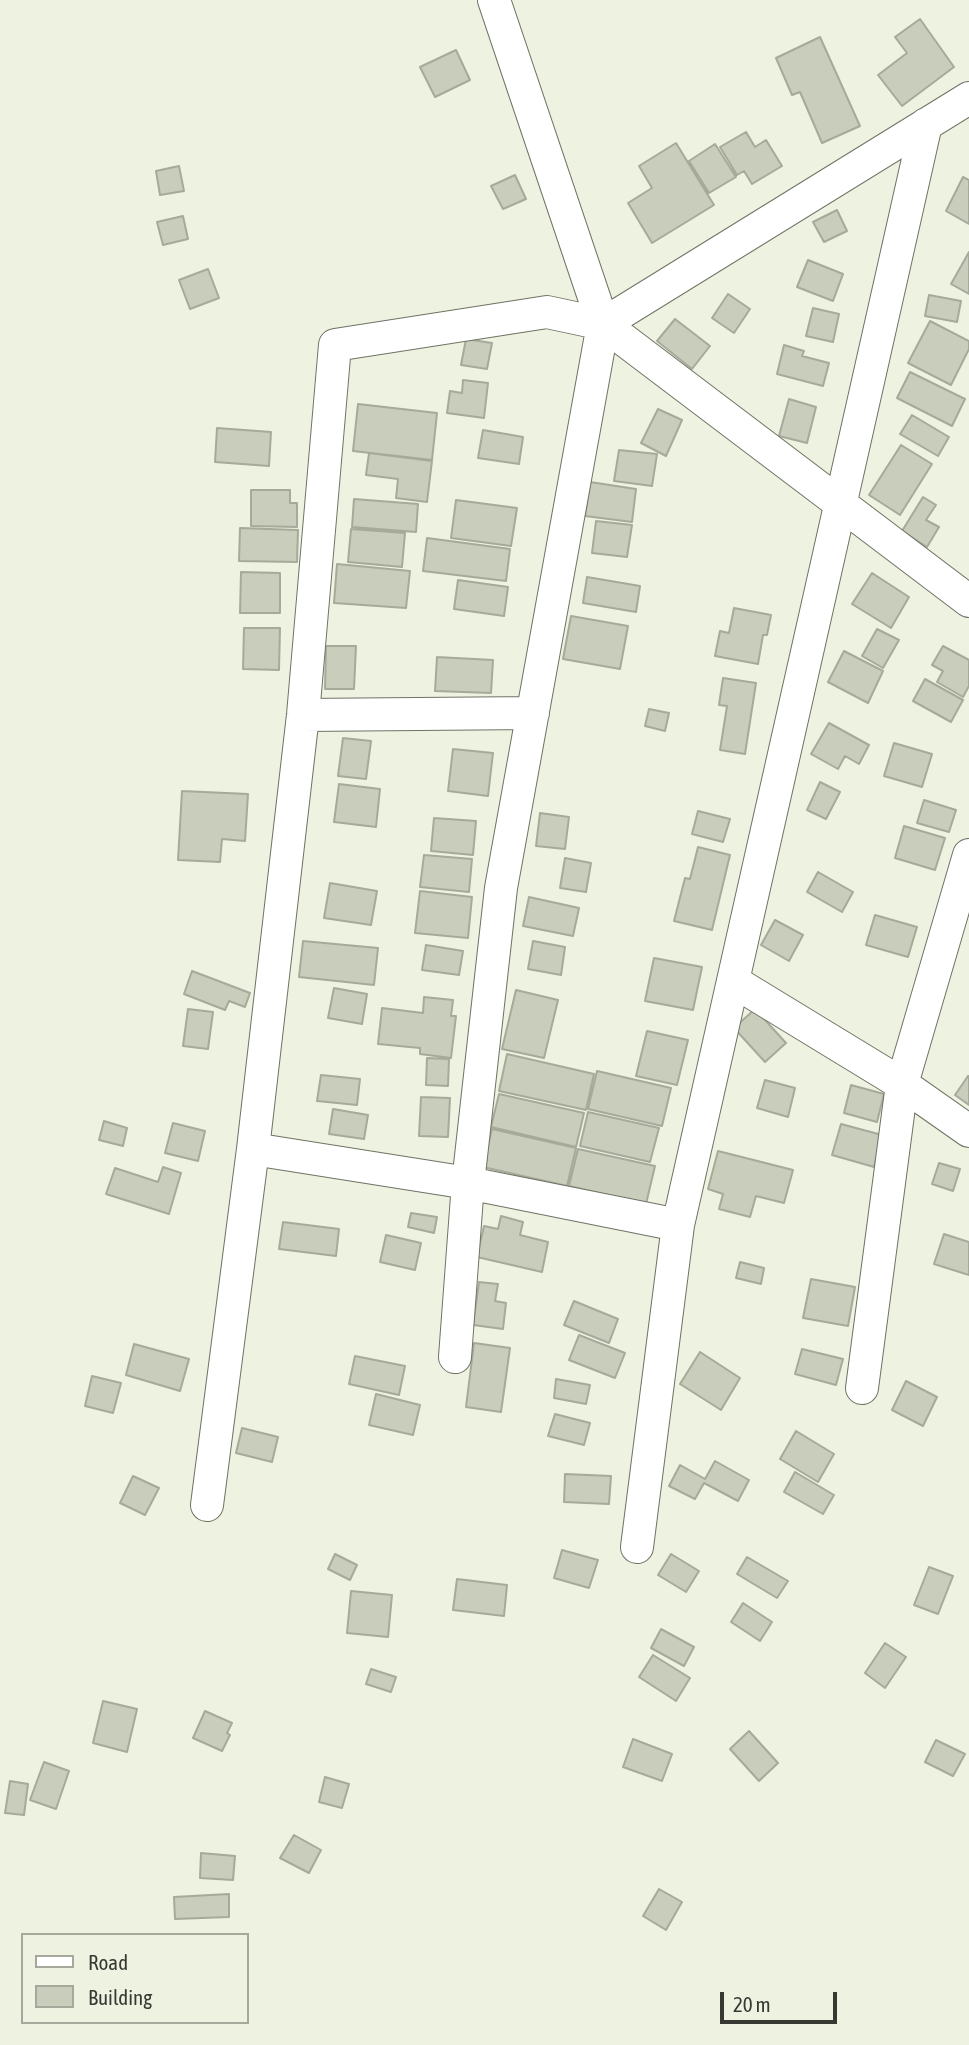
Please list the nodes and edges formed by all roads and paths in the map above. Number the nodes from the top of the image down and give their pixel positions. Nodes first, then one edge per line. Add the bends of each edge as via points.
1 (494, 0) edge
2 (969, 98) edge
3 (926, 124) junction
4 (603, 324) junction
5 (840, 503) junction
6 (969, 601) edge
7 (533, 713) junction
8 (303, 715) junction
9 (969, 855) edge
10 (733, 981) junction
11 (902, 1084) junction
12 (969, 1131) edge
13 (253, 1149) junction
14 (468, 1183) junction
15 (678, 1225) junction
16 (456, 1357) dead end
17 (862, 1388) dead end
18 (207, 1505) dead end
19 (637, 1547) dead end

1 - 4 street
2 - 3 street
3 - 4 street
3 - 5 street
4 - 5 street
4 - 7 street
4 - 8 street via 547,312 335,345
5 - 6 street
5 - 10 street
7 - 8 street
7 - 14 street via 501,888
8 - 13 street
9 - 11 street
10 - 11 street
10 - 15 street
11 - 12 street
11 - 17 street
13 - 14 street
13 - 18 street
14 - 15 street
14 - 16 street
15 - 19 street

